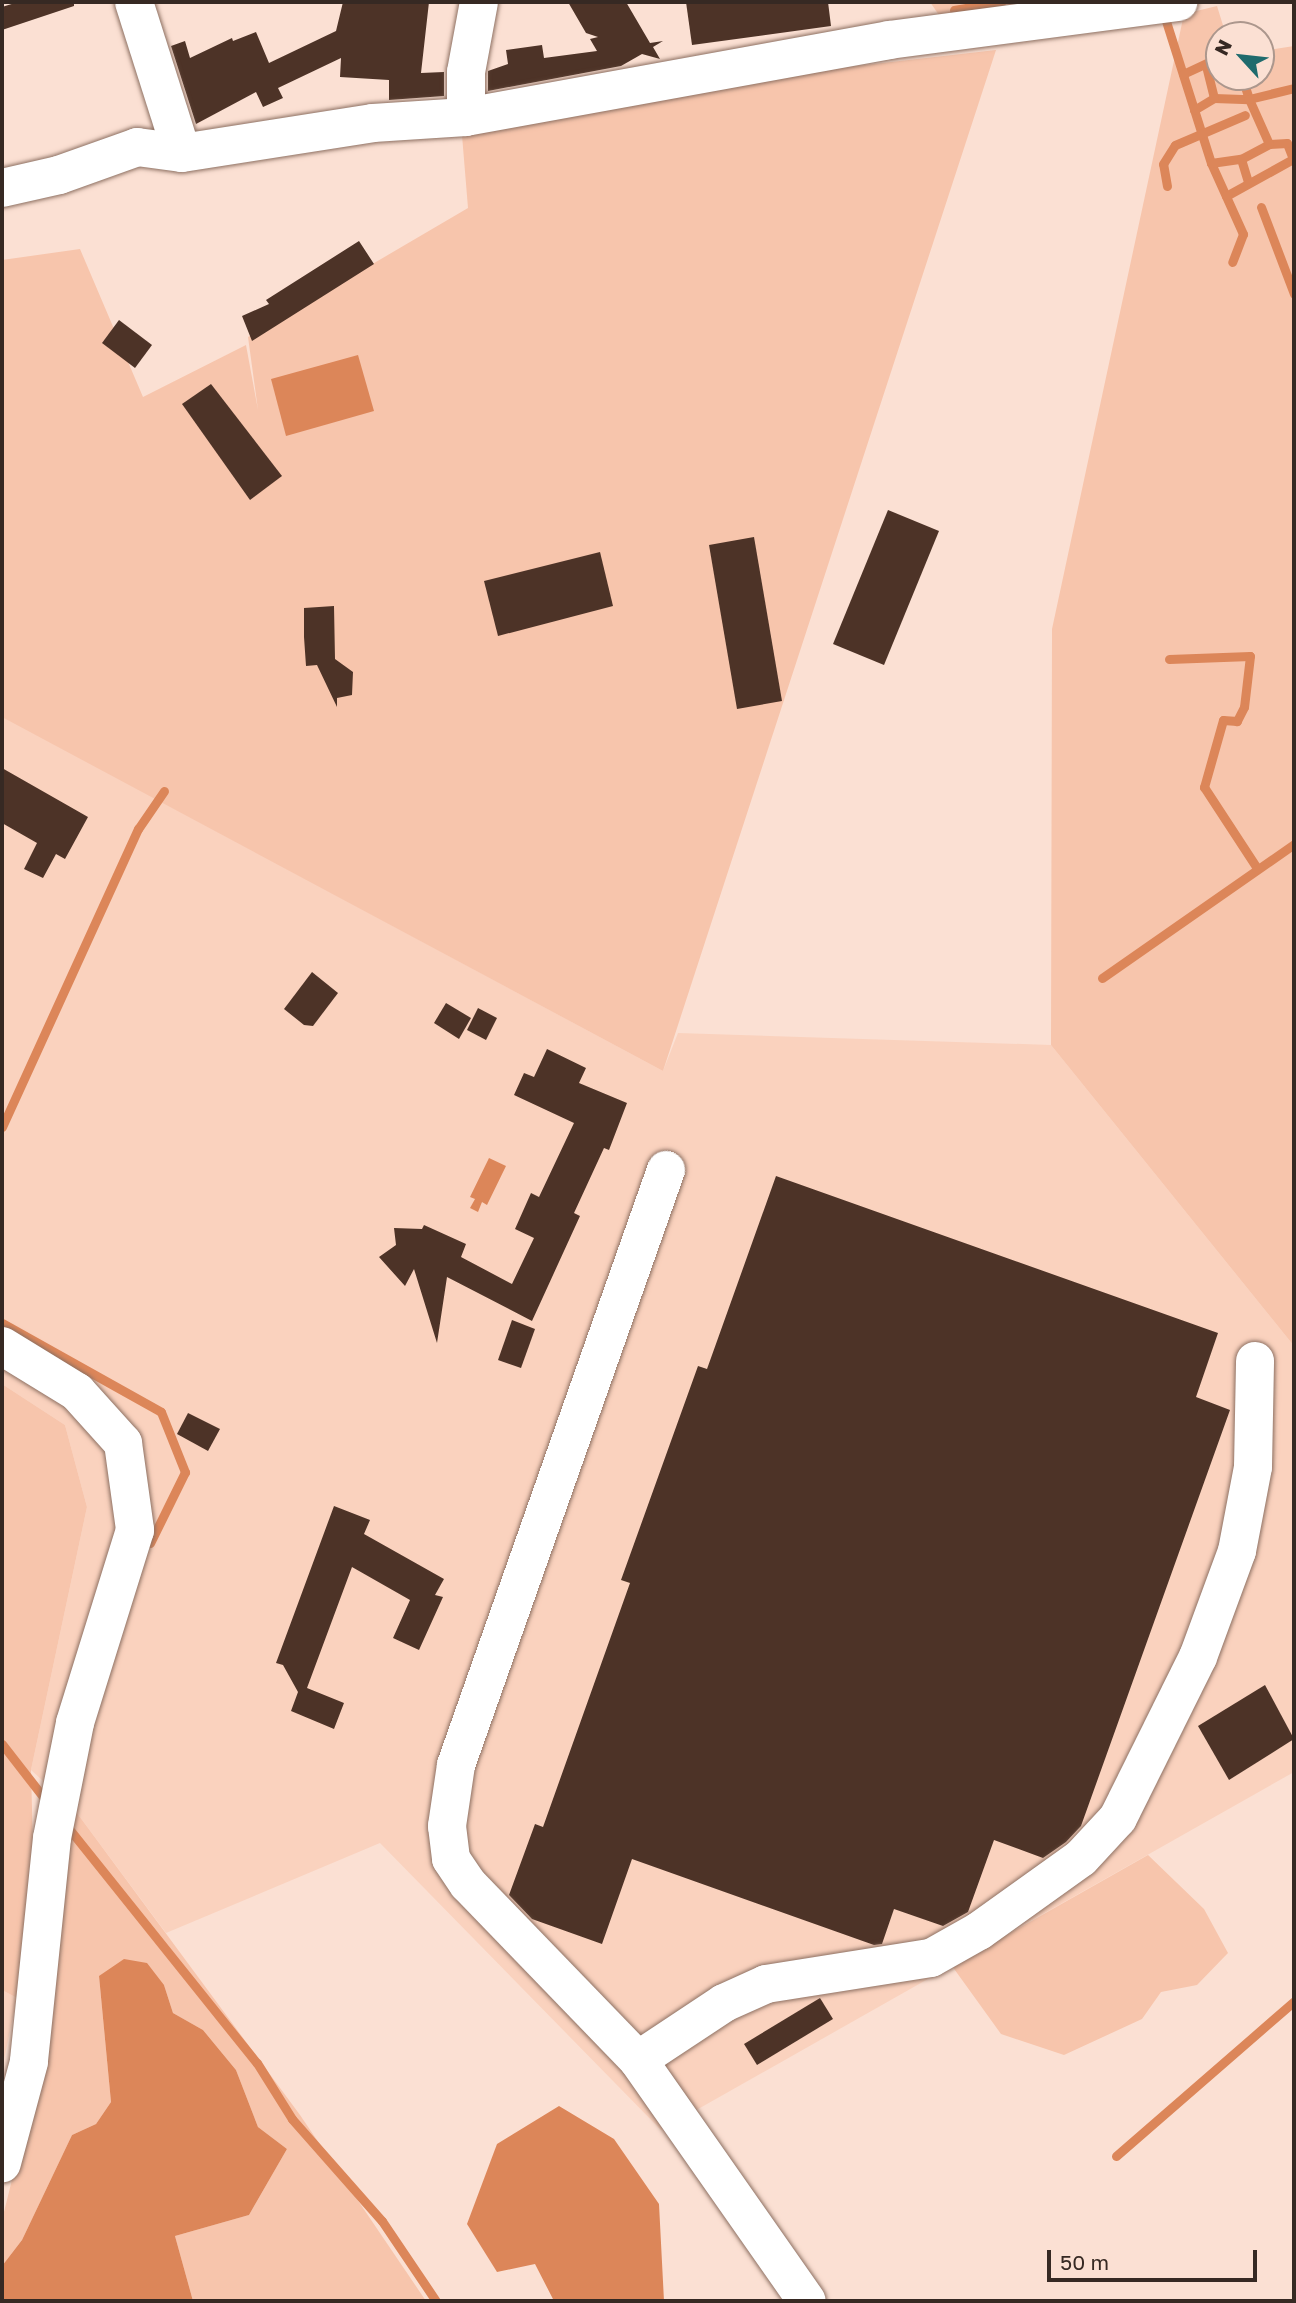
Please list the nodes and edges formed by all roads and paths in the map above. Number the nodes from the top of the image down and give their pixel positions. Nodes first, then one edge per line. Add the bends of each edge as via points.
1 (134, 2) edge
2 (479, 2) edge
3 (1179, 2) edge
4 (466, 117) junction
5 (182, 153) junction
6 (2, 188) edge
7 (666, 1170) dead end
8 (2, 1346) edge
9 (1255, 1361) dead end
10 (638, 2060) junction
11 (2, 2163) edge
12 (807, 2301) edge

1 - 5 street
2 - 4 street via 466,72
3 - 4 street via 890,40
4 - 5 street via 373,123
5 - 6 street via 137,147
7 - 10 street via 456,1765 447,1826 451,1859 468,1884
8 - 11 street via 77,1392 123,1443 135,1530 75,1723 52,1838 29,2062
9 - 10 street via 1254,1467 1237,1551 1198,1657 1118,1818 1081,1858 979,1931 931,1958 766,1984 724,2003
10 - 12 street

